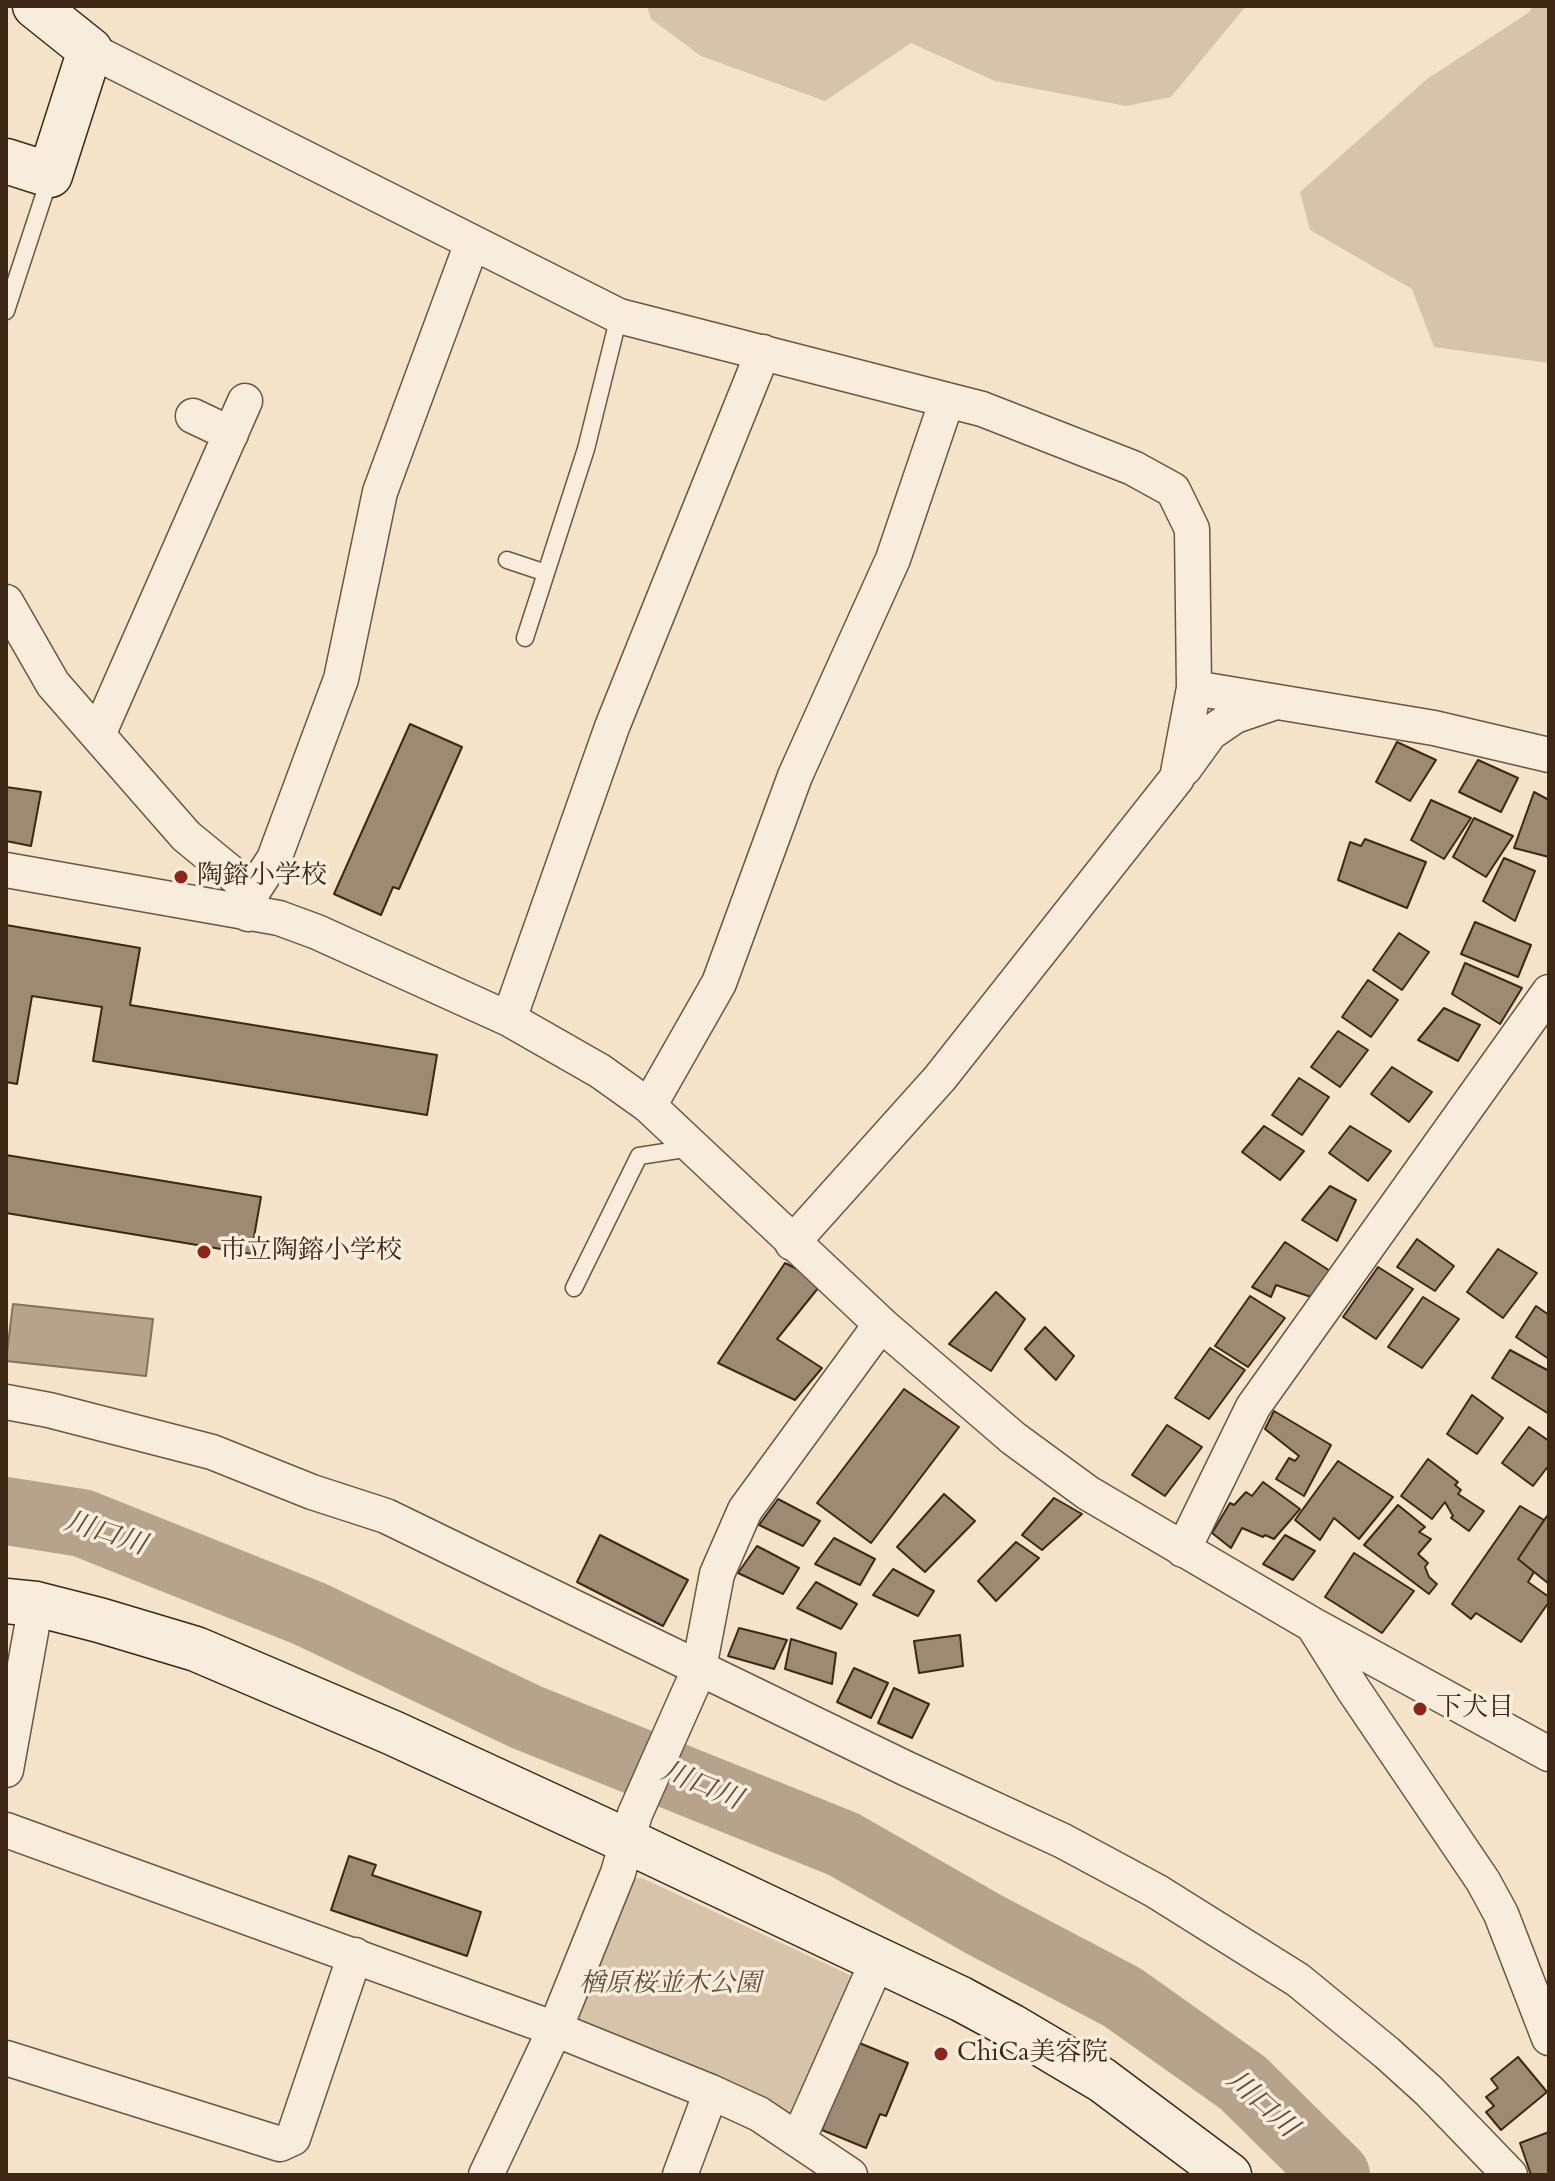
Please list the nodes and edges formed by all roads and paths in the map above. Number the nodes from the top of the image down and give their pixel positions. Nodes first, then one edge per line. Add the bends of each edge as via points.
1 (35, 6) edge
2 (90, 50) junction
3 (6, 161) edge
4 (50, 175) junction
5 (472, 243) junction
6 (6, 311) edge
7 (619, 316) junction
8 (763, 352) junction
9 (947, 400) junction
10 (245, 401) dead end
11 (193, 416) dead end
12 (231, 434) junction
13 (507, 560) dead end
14 (546, 573) junction
15 (6, 602) edge
16 (525, 638) dead end
17 (1194, 688) junction
18 (1273, 703) junction
19 (98, 735) junction
20 (1549, 755) edge
21 (1177, 778) junction
22 (6, 870) edge
23 (251, 902) junction
24 (1549, 992) edge
25 (509, 1019) junction
26 (649, 1106) junction
27 (693, 1148) junction
28 (792, 1243) junction
29 (574, 1288) dead end
30 (881, 1324) junction
31 (6, 1402) edge
32 (1183, 1550) junction
33 (21, 1603) edge
34 (1313, 1625) junction
35 (697, 1674) junction
36 (1549, 1754) edge
37 (6, 1770) edge
38 (633, 1823) junction
39 (6, 1830) edge
40 (355, 1955) junction
41 (878, 1960) junction
42 (555, 2029) junction
43 (1549, 2038) edge
44 (6, 2058) edge
45 (711, 2092) junction
46 (798, 2140) junction
47 (486, 2175) edge
48 (680, 2175) edge
49 (850, 2175) edge
50 (1229, 2175) edge
51 (1510, 2175) edge

1 - 2 street
2 - 4 street
2 - 5 street
3 - 4 street
4 - 6 lane
5 - 7 street
5 - 23 street via 380,492 341,679 274,859
7 - 8 street
7 - 14 lane via 586,449
8 - 9 street
8 - 25 street via 612,727
9 - 17 street via 1133,468 1173,490 1192,529
9 - 26 street via 893,559 795,776 719,983
10 - 12 street
11 - 12 street
12 - 19 street
13 - 14 lane
14 - 16 lane
15 - 19 street via 53,684
17 - 18 street
17 - 21 street
18 - 20 street via 1434,728
18 - 21 street via 1235,716 1210,733
19 - 23 street
21 - 28 street via 940,1078
22 - 23 street
23 - 25 street
24 - 32 street via 1253,1407
25 - 26 street
26 - 27 street
27 - 28 street
27 - 29 lane via 639,1156
28 - 30 street
30 - 32 street via 1013,1438 1088,1493
30 - 35 street via 745,1510 717,1574
31 - 35 street via 212,1452 386,1516
32 - 34 street
33 - 37 street
33 - 38 street via 196,1649 393,1733
34 - 36 street
34 - 43 street via 1483,1881
35 - 38 street
35 - 51 street via 1063,1841 1262,1956 1387,2053
38 - 41 street
38 - 42 street
39 - 40 street
40 - 42 street
40 - 44 street via 293,2138 280,2144
41 - 46 street
41 - 50 street via 1058,2053
42 - 45 street
42 - 47 street
45 - 46 street
45 - 48 street
46 - 49 street

